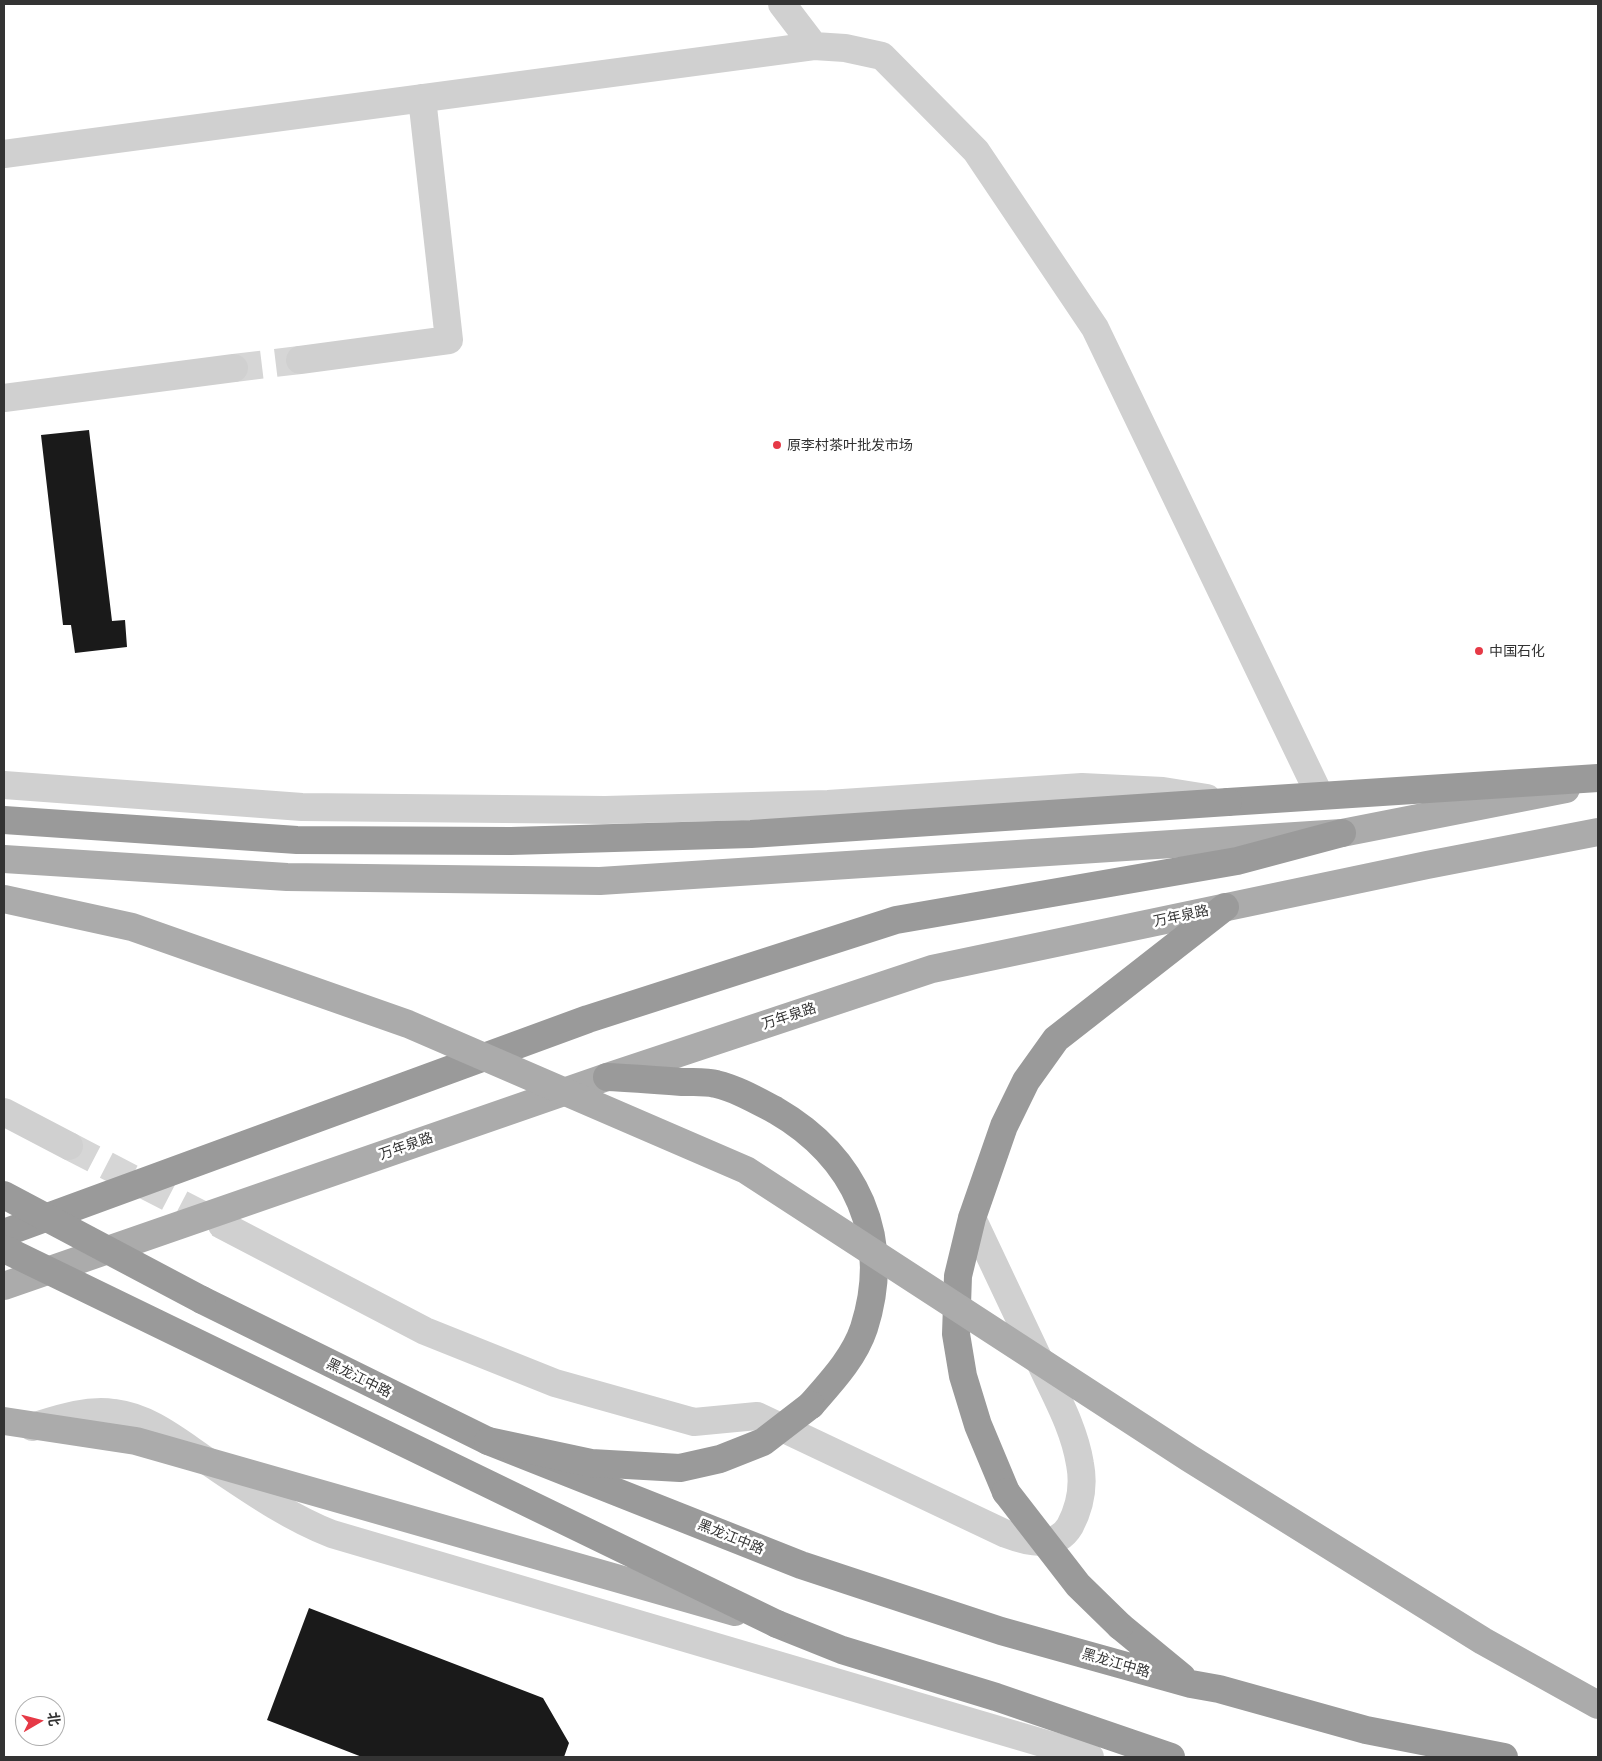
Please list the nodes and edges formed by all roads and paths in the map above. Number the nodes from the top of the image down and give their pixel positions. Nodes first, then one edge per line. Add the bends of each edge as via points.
1 (782, 4) edge
2 (814, 46) junction
3 (422, 98) junction
4 (4, 154) edge
5 (300, 360) tunnel mouth
6 (234, 368) tunnel mouth
7 (4, 398) edge
8 (1598, 778) edge
9 (1598, 783) edge
10 (4, 785) edge
11 (1320, 796) junction
12 (1228, 802) junction
13 (4, 820) edge
14 (1598, 832) edge
15 (1342, 833) junction
16 (4, 858) edge
17 (4, 899) edge
18 (1225, 907) junction
19 (607, 1076) junction
20 (4, 1112) edge
21 (70, 1146) tunnel mouth
22 (4, 1195) edge
23 (972, 1218) junction
24 (222, 1225) tunnel mouth
25 (4, 1233) edge
26 (4, 1249) edge
27 (4, 1286) edge
28 (4, 1421) edge
29 (4, 1435) edge
30 (488, 1441) junction
31 (777, 1624) junction
32 (1191, 1684) junction
33 (1598, 1705) edge
34 (1090, 1757) edge
35 (1171, 1757) edge
36 (1504, 1757) edge

1 - 2 street
2 - 3 street
2 - 11 street via 845,48 882,56 976,151 1095,328
3 - 4 street
3 - 5 street via 449,340
6 - 7 street
8 - 11 highway
9 - 15 main road
10 - 12 street via 302,807 615,810 828,804 1082,786 1163,790
11 - 12 highway
12 - 13 highway, bridge via 751,834 511,841 297,840
14 - 18 main road, 万年泉路
15 - 16 main road via 600,881 287,877
15 - 25 highway via 1237,862 896,920 588,1019
17 - 33 main road, bridge via 132,927 408,1024 746,1170 1189,1458 1483,1641
18 - 19 main road, 万年泉路 via 932,970
18 - 23 highway via 1056,1038 1026,1081 1004,1126
19 - 27 main road, 万年泉路
19 - 30 highway, bridge via 715,1084 749,1096 788,1118 834,1156 853,1183 872,1240 871,1300 863,1329 842,1370 811,1405 763,1442 720,1459 680,1468 591,1463
20 - 21 street
22 - 30 highway, 黑龙江中路, bridge via 202,1300
23 - 24 street via 1070,1426 1081,1464 1082,1490 1075,1516 1067,1531 1054,1541 1035,1542 1006,1534 757,1416 694,1422 555,1382 425,1331
23 - 32 highway, bridge via 958,1276 956,1334 963,1376 978,1424 1006,1492 1078,1585 1120,1626
26 - 31 highway, bridge
28 - 31 main road, bridge via 136,1442
29 - 34 street via 72,1415 113,1413 142,1419 304,1523 332,1534
30 - 32 highway, 黑龙江中路, bridge via 800,1565 1001,1630
31 - 35 highway via 842,1650 996,1697
32 - 36 highway, 黑龙江中路 via 1220,1689 1366,1730

